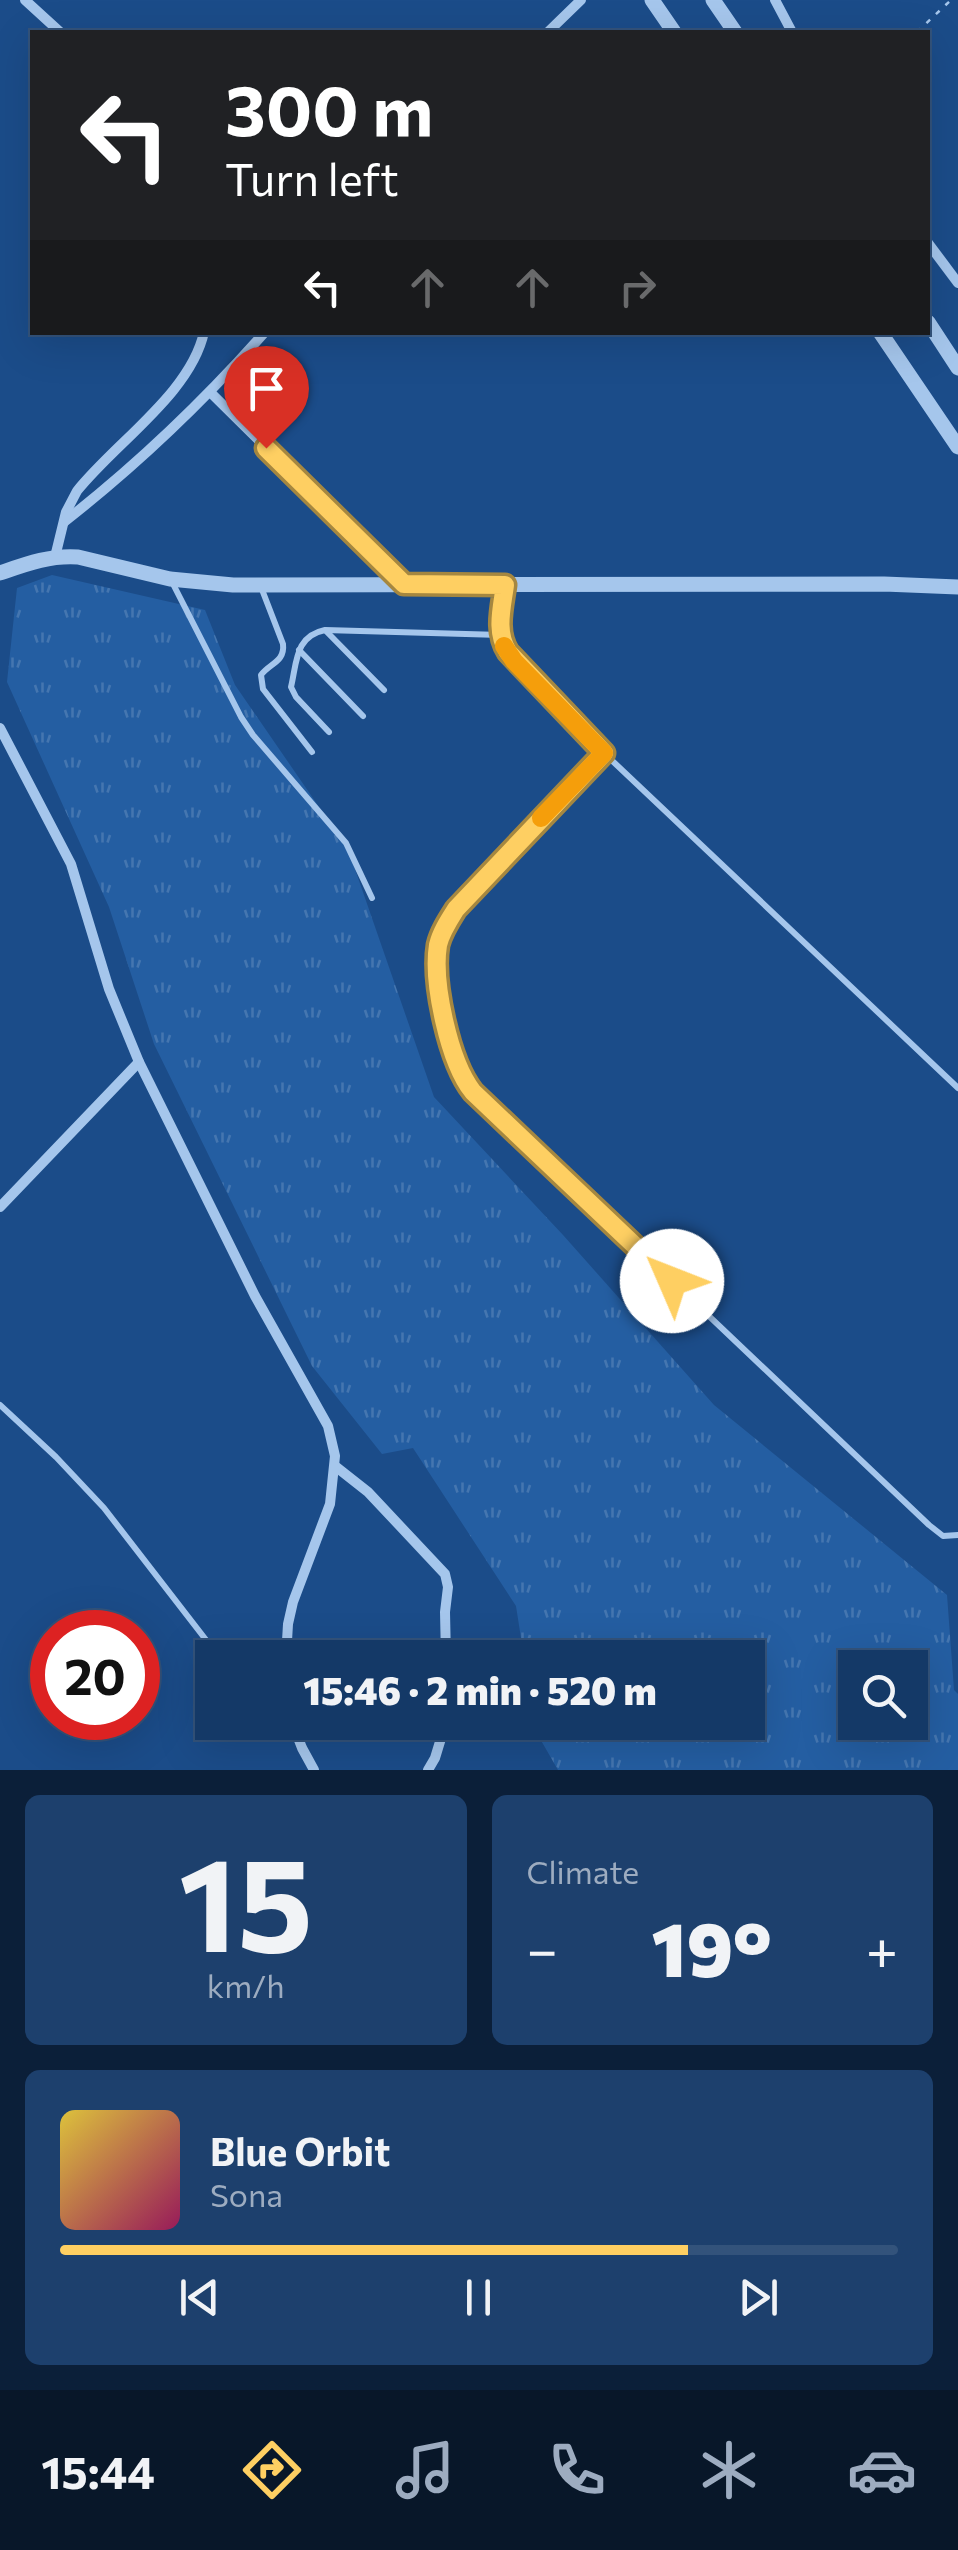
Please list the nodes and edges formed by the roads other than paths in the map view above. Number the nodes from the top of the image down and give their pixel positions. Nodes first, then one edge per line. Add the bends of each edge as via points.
1 (25, 0) edge
2 (582, 0) edge
3 (652, 0) edge
4 (713, 0) edge
5 (775, 0) edge
6 (58, 30) edge
7 (550, 30) edge
8 (673, 30) edge
9 (733, 30) edge
10 (791, 30) edge
11 (930, 247) edge
12 (958, 284) edge
13 (930, 325) edge
14 (203, 335) edge
15 (262, 335) edge
16 (882, 335) edge
17 (958, 368) edge
18 (211, 393) junction
19 (958, 447) edge
20 (64, 522) junction
21 (55, 556) junction
22 (0, 573) edge
23 (170, 579) junction
24 (404, 584) junction
25 (505, 585) junction
26 (260, 586) junction
27 (958, 587) edge
28 (325, 630) junction
29 (500, 635) junction
30 (300, 650) junction
31 (384, 690) dead end
32 (364, 716) dead end
33 (0, 728) edge
34 (329, 732) dead end
35 (312, 752) dead end
36 (604, 753) junction
37 (372, 898) dead end
38 (139, 1062) junction
39 (958, 1088) edge
40 (0, 1208) edge
41 (0, 1405) edge
42 (336, 1466) junction
43 (954, 1536) edge
44 (958, 1546) edge
45 (209, 1640) edge
46 (287, 1640) edge
47 (446, 1640) edge
48 (299, 1740) edge
49 (440, 1740) edge
50 (314, 1770) edge
51 (428, 1770) edge

1 - 6 street
2 - 7 street
3 - 8 street
4 - 9 street
5 - 10 street
11 - 12 street
13 - 17 street
14 - 20 street via 180,383 88,477
15 - 18 street
16 - 19 street
18 - 20 street
18 - 24 street
20 - 21 street
21 - 22 street
21 - 23 street
23 - 26 street
23 - 37 lane via 241,717 346,843
24 - 25 street
24 - 26 street
25 - 27 street
25 - 29 lane
26 - 35 lane via 284,652 260,681
28 - 29 lane
28 - 30 lane via 309,635
28 - 31 lane
29 - 36 lane via 514,661
30 - 32 lane
30 - 34 lane via 290,687
33 - 38 street via 71,864
36 - 39 lane
36 - 43 lane via 445,926 437,971 458,1068 473,1092 929,1525
38 - 40 street
38 - 42 street via 328,1426
41 - 45 lane via 104,1508
42 - 46 street
42 - 47 street via 445,1574
43 - 44 lane
48 - 50 street
49 - 51 street

